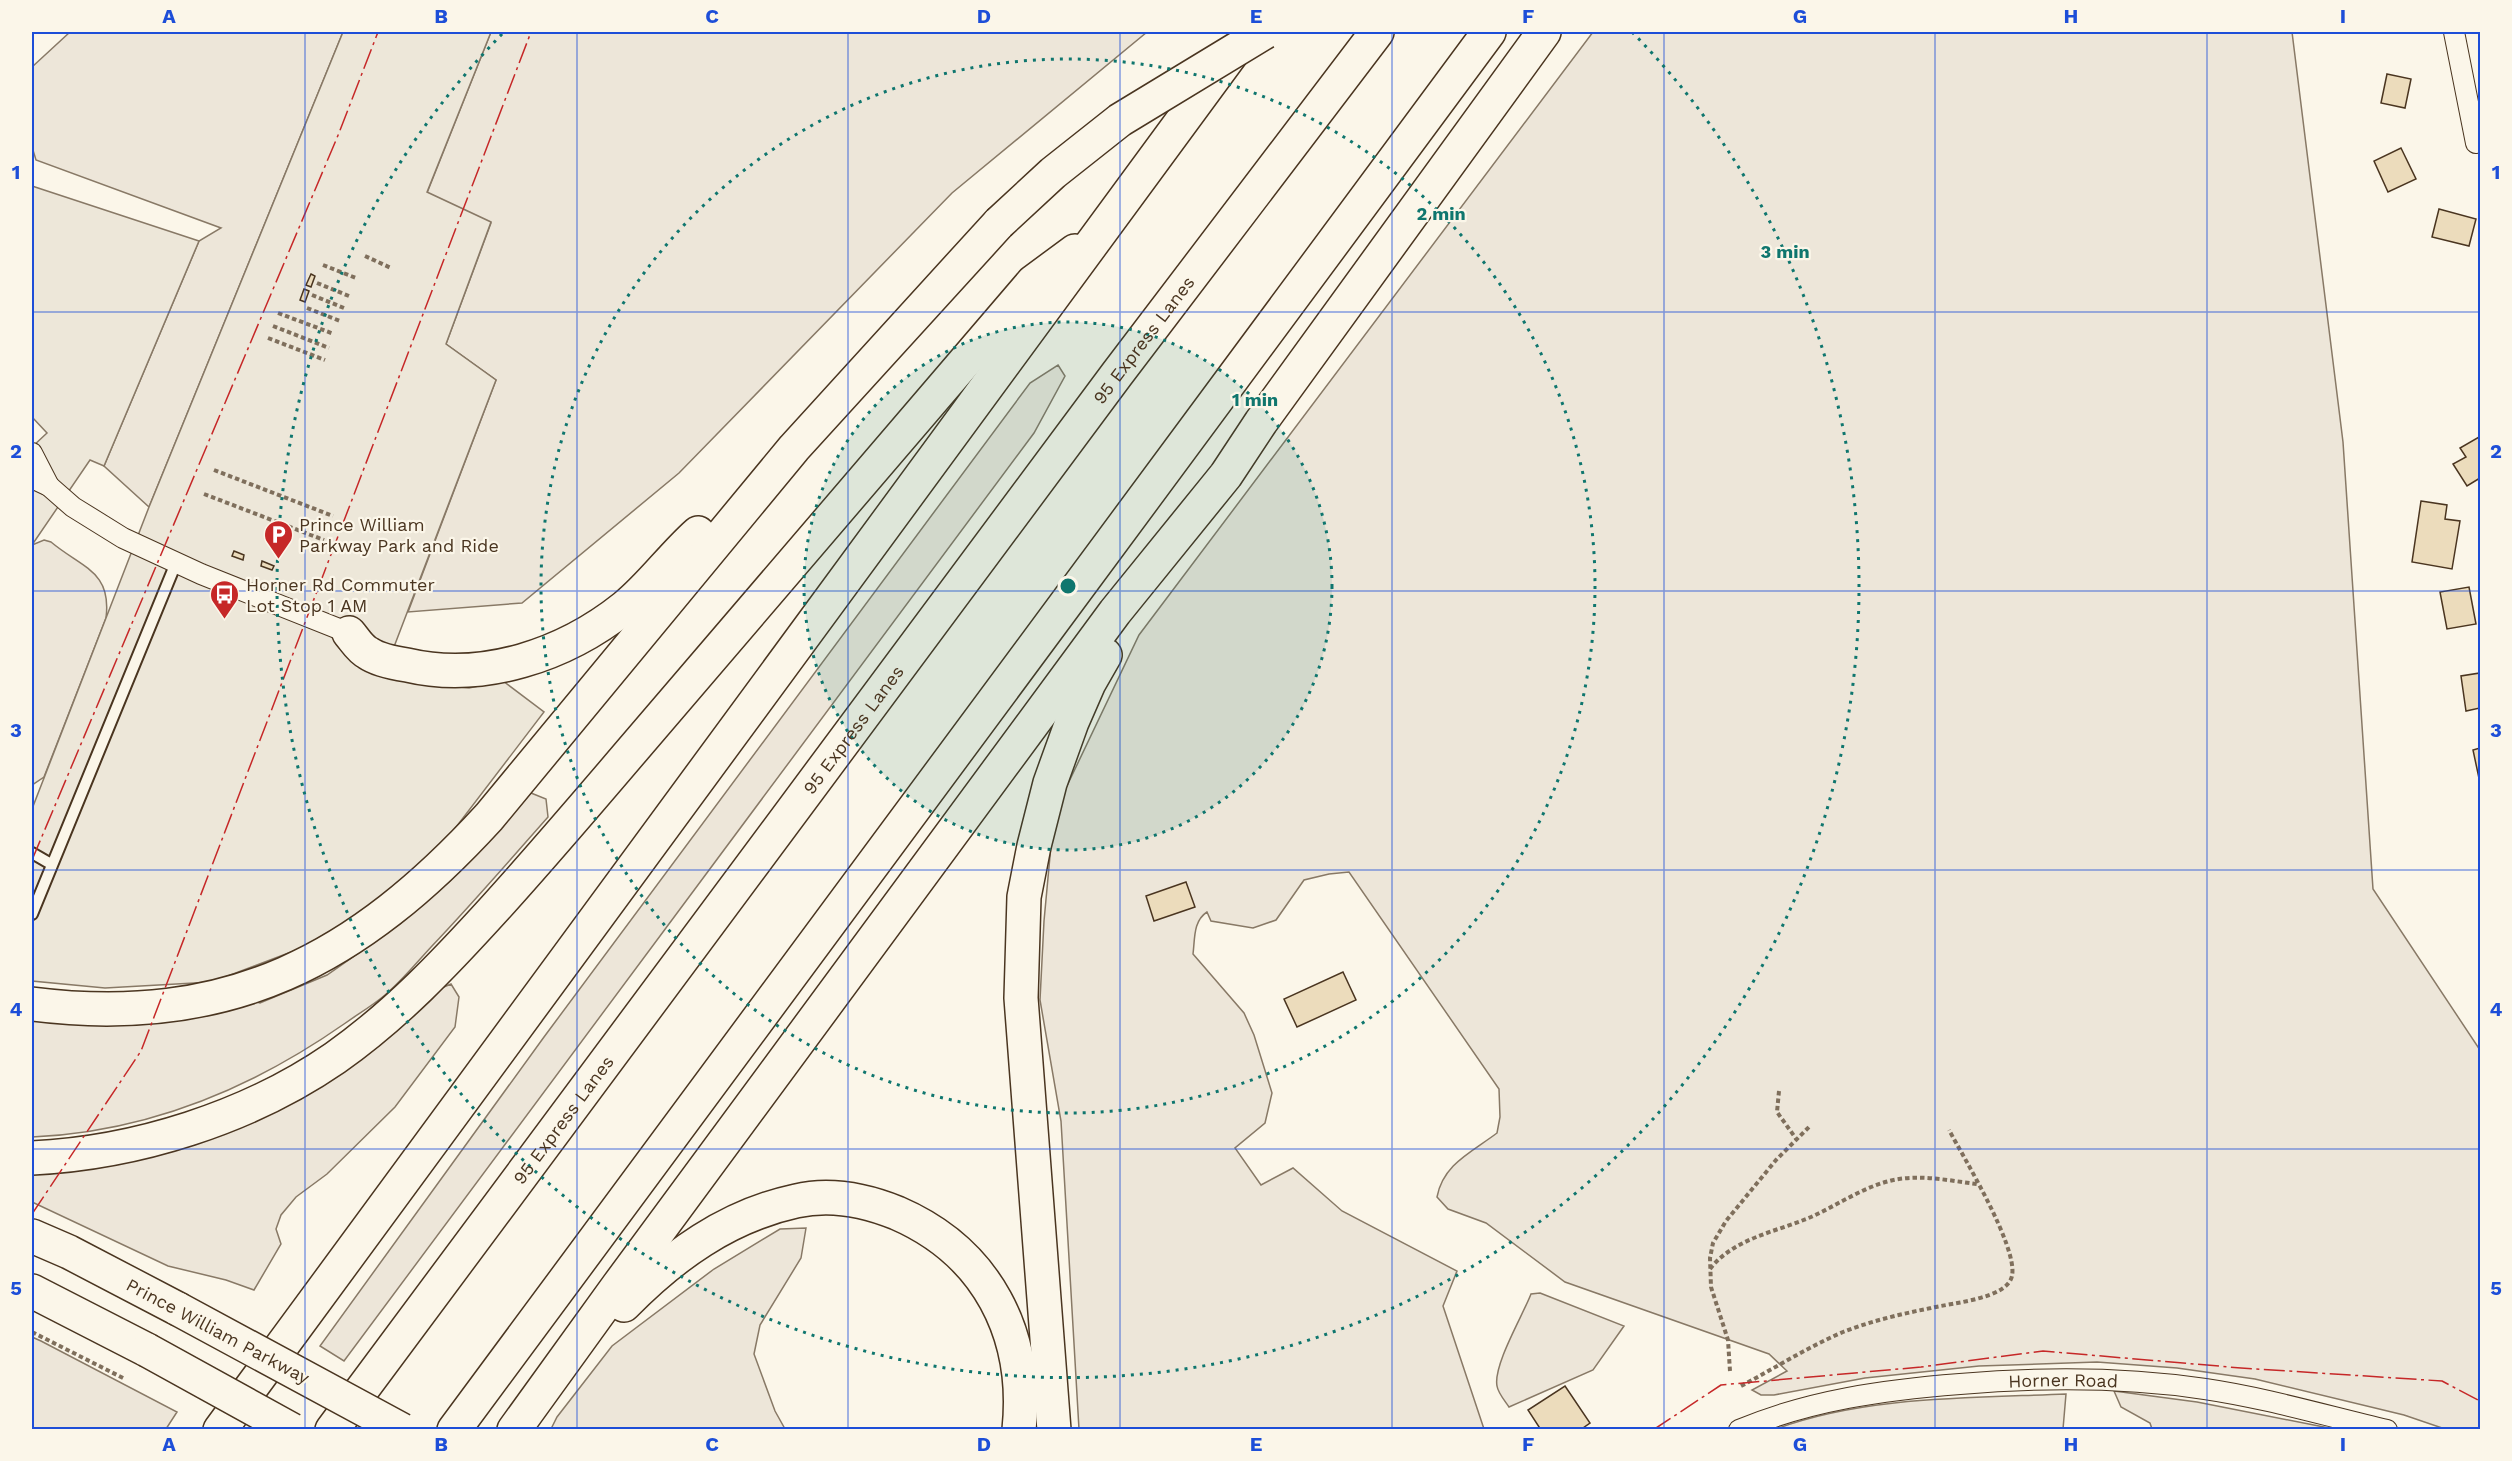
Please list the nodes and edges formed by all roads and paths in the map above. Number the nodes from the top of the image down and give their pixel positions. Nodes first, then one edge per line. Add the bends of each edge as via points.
1 (1248, 32) edge
2 (1265, 32) edge
3 (1377, 32) edge
4 (1489, 32) edge
5 (1544, 32) edge
6 (2454, 32) edge
7 (2476, 144) dead end
8 (1103, 230) junction
9 (365, 256) dead end
10 (323, 265) dead end
11 (392, 268) dead end
12 (356, 278) dead end
13 (316, 283) dead end
14 (312, 296) dead end
15 (349, 296) dead end
16 (307, 308) dead end
17 (344, 308) dead end
18 (278, 313) dead end
19 (340, 321) dead end
20 (273, 326) dead end
21 (334, 334) dead end
22 (268, 338) dead end
23 (329, 348) dead end
24 (325, 360) dead end
25 (794, 448) junction
26 (32, 453) edge
27 (214, 470) dead end
28 (40, 482) edge
29 (1212, 491) junction
30 (204, 494) dead end
31 (333, 516) dead end
32 (324, 540) dead end
33 (176, 563) junction
34 (349, 633) joint
35 (32, 853) edge
36 (51, 864) junction
37 (33, 907) edge
38 (32, 1004) edge
39 (1779, 1091) dead end
40 (1809, 1127) dead end
41 (1949, 1130) dead end
42 (1797, 1140) junction
43 (32, 1158) edge
44 (1978, 1184) junction
45 (32, 1236) edge
46 (1710, 1269) junction
47 (32, 1291) edge
48 (32, 1310) edge
49 (32, 1332) edge
50 (147, 1350) junction
51 (1730, 1371) dead end
52 (557, 1372) junction
53 (125, 1379) dead end
54 (1742, 1386) dead end
55 (220, 1430) edge
56 (292, 1430) edge
57 (332, 1430) edge
58 (402, 1430) edge
59 (454, 1430) edge
60 (514, 1430) edge
61 (1019, 1430) edge
62 (1054, 1430) edge
63 (1739, 1430) edge
64 (2387, 1430) edge

1 - 8 highway
2 - 25 highway, bridge via 1120,120 1053,173 999,223
3 - 57 highway, 95 Express Lanes via 1124,364
4 - 59 highway
5 - 29 highway
6 - 7 street
8 - 43 highway via 1033,282 554,842 428,981 382,1024 331,1060 227,1114 123,1147
8 - 55 highway
9 - 11 path
10 - 12 path
13 - 15 path
14 - 17 path
16 - 19 path
18 - 21 path
20 - 23 path
22 - 24 path
25 - 34 highway via 687,543 624,608 566,645 500,666 467,670 417,668 367,653
25 - 38 highway via 489,817 417,890 363,931 312,962 225,996 179,1006 132,1010 72,1010
26 - 28 street
27 - 31 path
28 - 33 street via 105,529
29 - 52 highway via 1115,612
29 - 62 highway via 1089,683 1050,783 1024,897 1021,998
30 - 32 path
33 - 34 street
33 - 36 lane
35 - 36 lane
36 - 37 lane
39 - 42 path via 1778,1112
40 - 42 path
41 - 44 path
42 - 46 path via 1719,1230 1711,1251
44 - 46 path via 1917,1178 1884,1183 1738,1245
44 - 54 path via 2010,1255 2012,1276 2006,1287 1988,1296 1856,1327
45 - 58 highway, Prince William Parkway, bridge via 178,1309
46 - 51 path via 1711,1287 1728,1340
47 - 50 highway
48 - 50 highway
49 - 53 path
50 - 56 highway, bridge
52 - 60 highway
52 - 61 highway via 654,1274 723,1227 796,1201 852,1199 914,1220 970,1263 986,1284 1014,1343 1021,1395
63 - 64 street, Horner Road via 1792,1410 1902,1388 2079,1379 2206,1389

